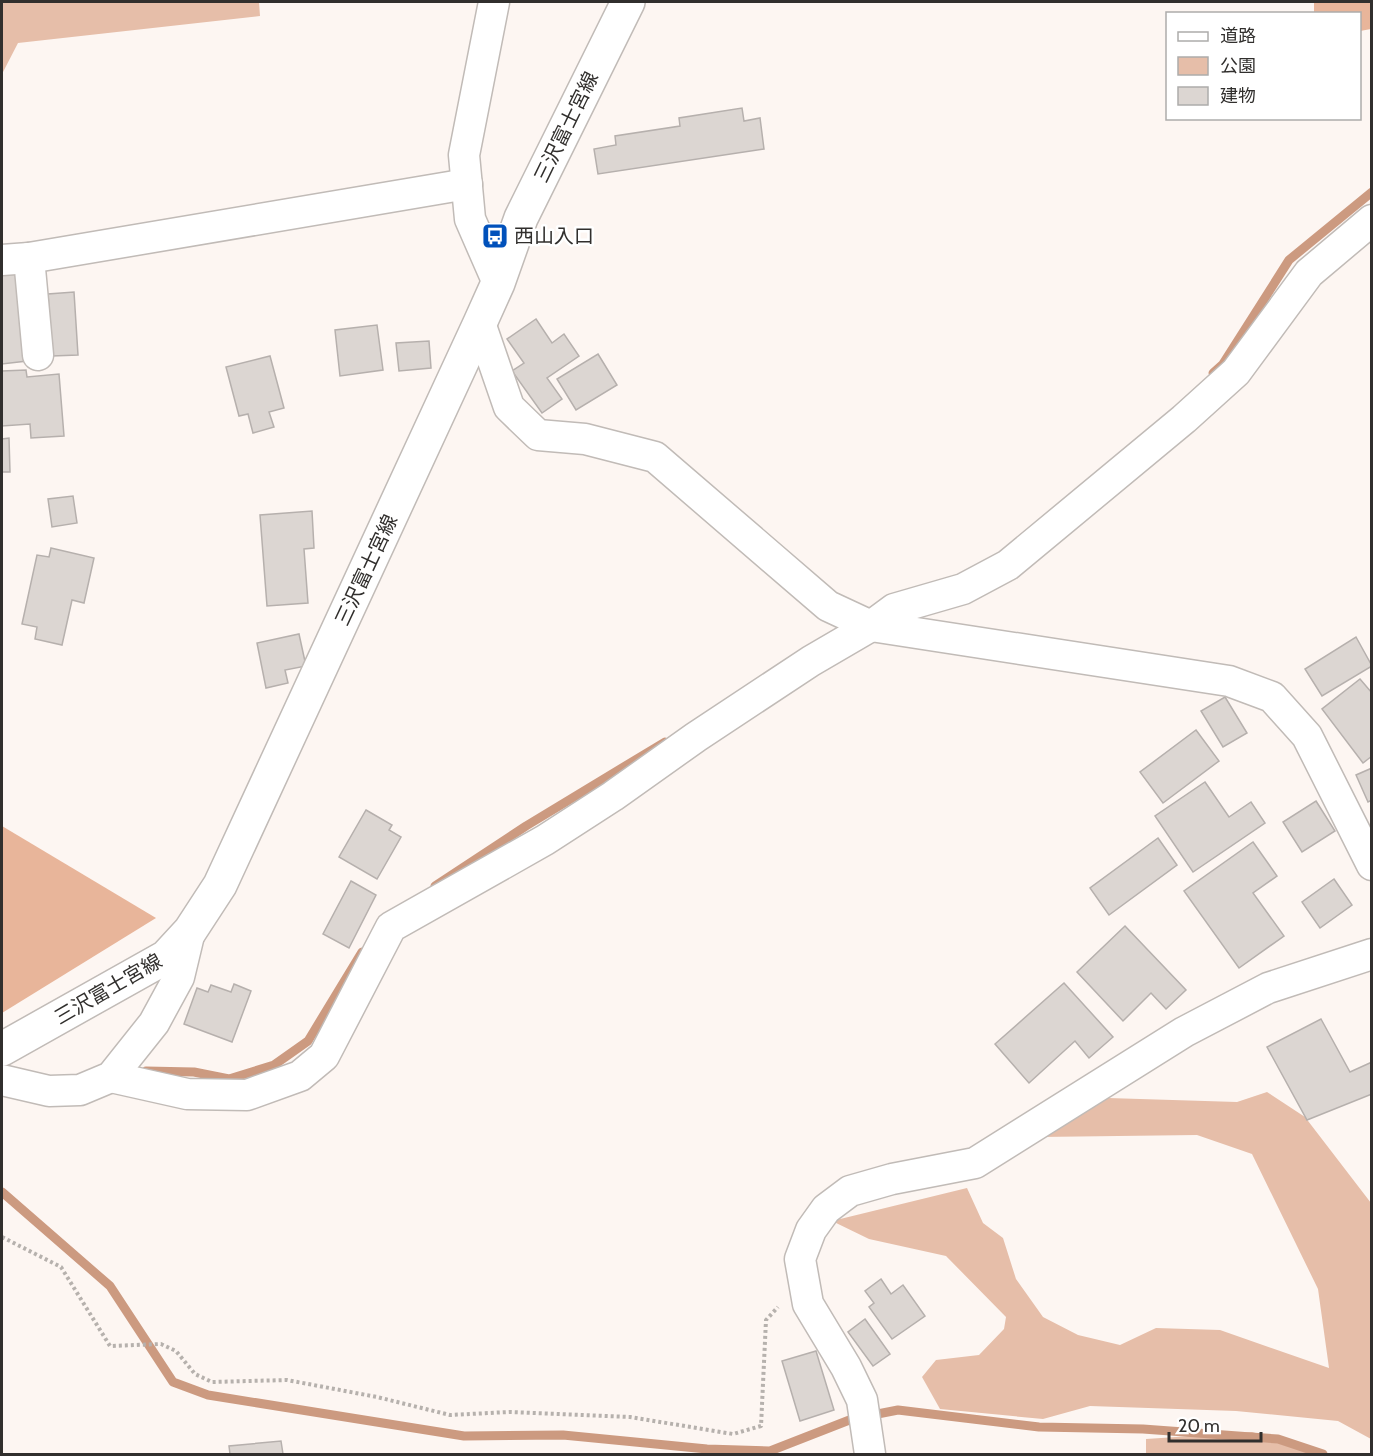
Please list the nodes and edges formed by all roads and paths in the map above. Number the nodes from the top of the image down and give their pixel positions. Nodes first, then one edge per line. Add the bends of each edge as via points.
1 (494, 2) edge
2 (628, 2) edge
3 (467, 184) junction
4 (1371, 220) edge
5 (15, 259) edge
6 (498, 283) junction
7 (480, 323) junction
8 (38, 355) dead end
9 (871, 626) junction
10 (1371, 865) edge
11 (190, 931) junction
12 (1371, 954) edge
13 (2, 1049) edge
14 (111, 1077) junction
15 (2, 1080) edge
16 (2, 1237) edge
17 (808, 1304) junction
18 (870, 1455) edge

1 - 3 street via 464,155
2 - 6 main road, 三沢富士宮線 via 521,218
3 - 5 street
3 - 6 street via 471,219
4 - 9 street via 1309,273 1236,372 1008,565 963,589 894,609
5 - 8 street
6 - 7 main road, 三沢富士宮線
7 - 9 street via 509,407 538,435 585,439 655,457 828,606
7 - 11 main road, 三沢富士宮線 via 220,885
9 - 10 street via 1229,681 1272,698 1307,736
9 - 14 street via 801,667 545,840 391,927 324,1056 300,1076 247,1095 187,1094
11 - 13 main road, 三沢富士宮線 via 166,957
11 - 14 street via 179,977 154,1023
12 - 17 street via 1268,988 1194,1027 975,1163 850,1191 826,1209 811,1230 800,1259
14 - 15 street via 80,1090 49,1091
16 - 17 path via 61,1267 110,1346 161,1344 176,1352 195,1374 213,1382 287,1380 450,1415 509,1412 630,1417 733,1434 761,1426 766,1320 783,1301
17 - 18 street via 862,1400

